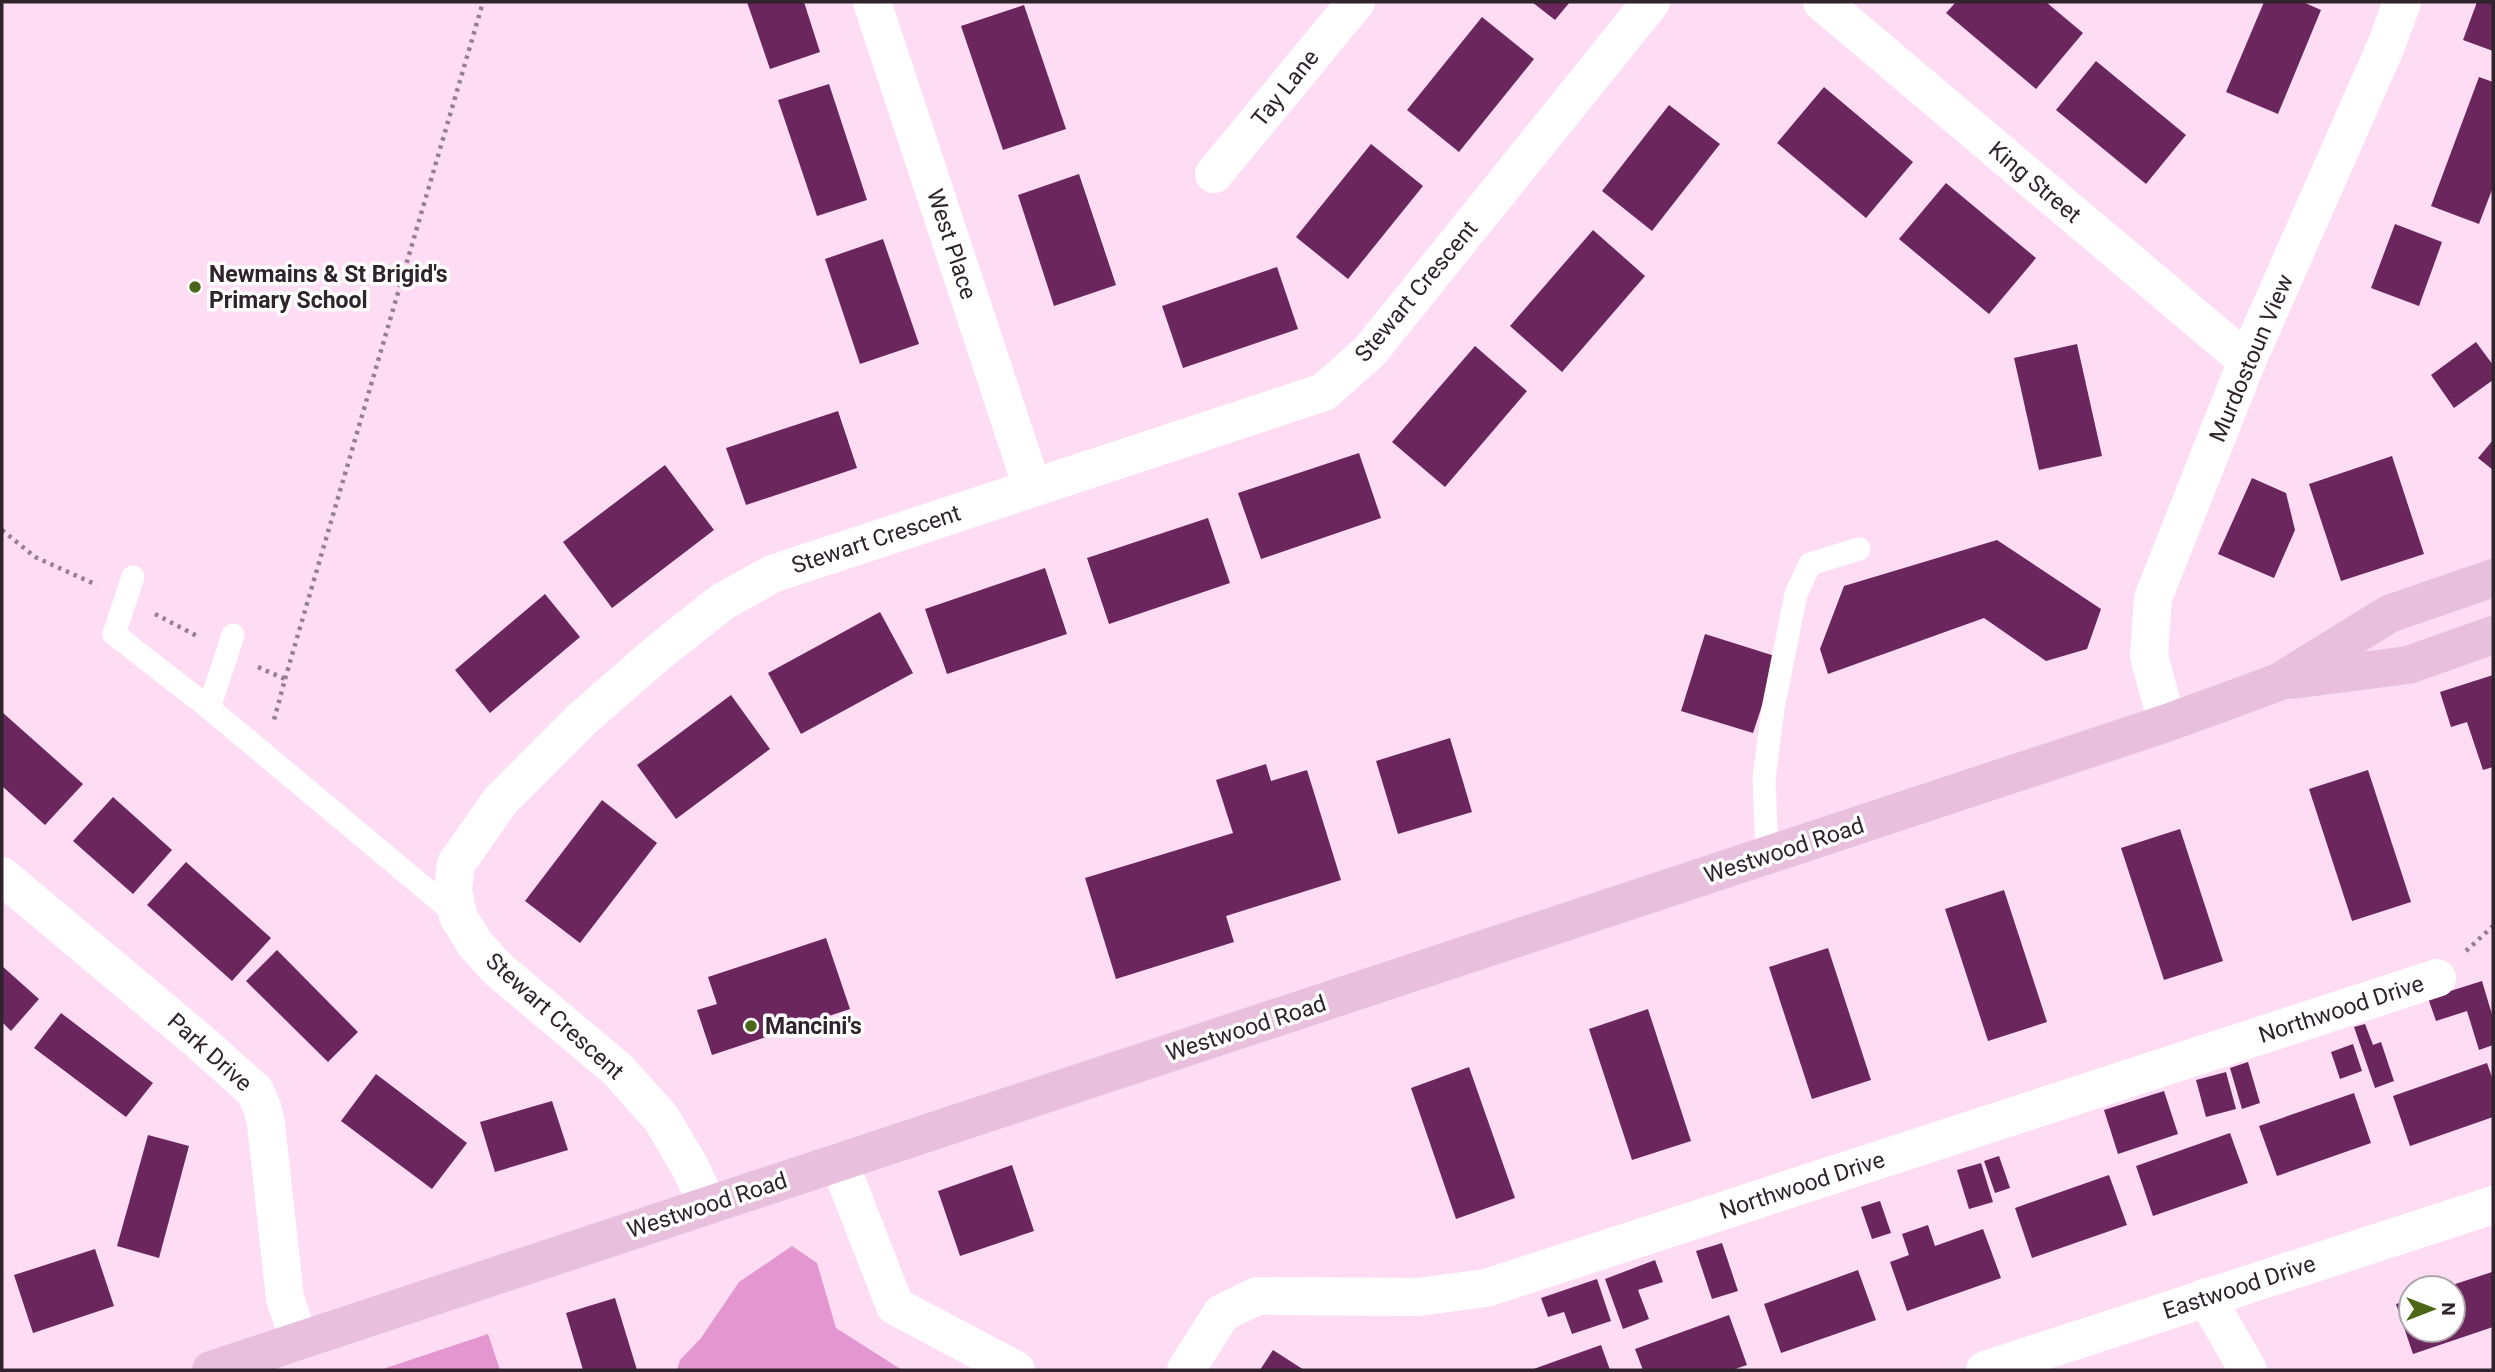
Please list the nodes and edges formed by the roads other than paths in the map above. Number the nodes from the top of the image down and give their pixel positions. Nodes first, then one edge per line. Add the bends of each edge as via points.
1 (872, 2) edge
2 (1356, 2) edge
3 (1651, 2) edge
4 (1822, 2) edge
5 (2402, 2) edge
6 (1214, 174) dead end
7 (2247, 361) junction
8 (1031, 487) junction
9 (1859, 549) dead end
10 (134, 577) dead end
11 (2493, 578) edge
12 (2493, 635) edge
13 (230, 644) road end
14 (2279, 682) junction
15 (209, 708) junction
16 (2166, 723) junction
17 (1767, 855) junction
18 (2, 876) edge
19 (458, 916) junction
20 (2437, 978) dead end
21 (839, 1162) junction
22 (708, 1205) junction
23 (2493, 1205) edge
24 (2206, 1297) junction
25 (299, 1341) junction
26 (211, 1370) edge
27 (1016, 1370) edge
28 (1186, 1370) edge
29 (1985, 1370) edge
30 (2248, 1370) edge

1 - 8 street, West Place
2 - 6 street, Tay Lane
3 - 8 street, Stewart Crescent via 1370,351 1324,391
4 - 7 street, King Street
5 - 7 street, Murdostoun View
7 - 16 street, Murdostoun View via 2153,598 2149,656
8 - 19 street, Stewart Crescent via 772,574 722,602 583,718 501,800 456,864 453,889
9 - 17 lane via 1810,564 1796,594 1773,709 1765,778
10 - 15 lane via 114,634
11 - 14 main road, Westwood Road via 2389,614
12 - 14 main road, Westwood Road via 2408,665
13 - 15 lane
14 - 16 main road, Westwood Road
15 - 19 lane
16 - 17 main road, Westwood Road
17 - 21 main road, Westwood Road
18 - 25 street, Park Drive via 255,1091 265,1125 285,1298
19 - 22 street, Stewart Crescent via 498,969 618,1070 661,1118
20 - 28 street, Northwood Drive via 1486,1288 1418,1297 1257,1296 1222,1313
21 - 22 main road, Westwood Road
21 - 27 street via 895,1306
22 - 25 main road, Westwood Road
23 - 24 street, Eastwood Drive
24 - 29 street, Eastwood Drive
24 - 30 street
25 - 26 main road, Westwood Road

